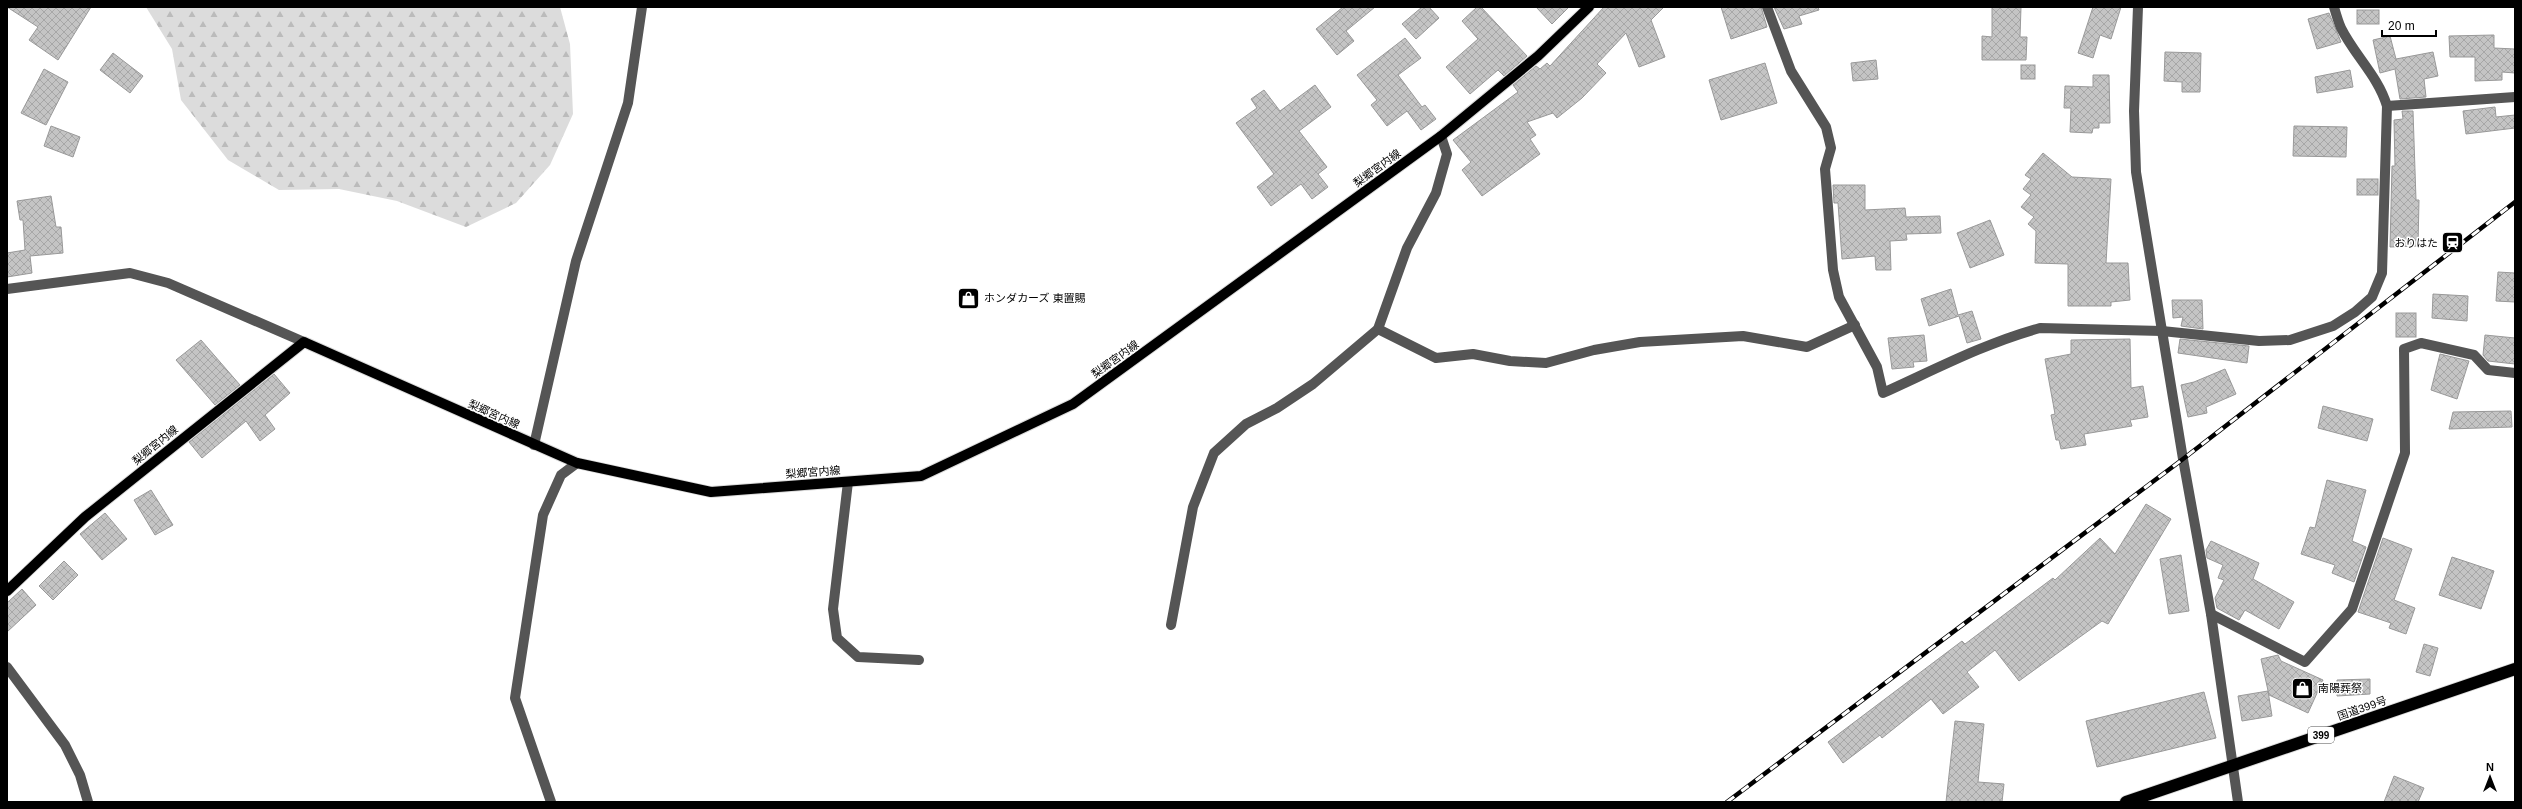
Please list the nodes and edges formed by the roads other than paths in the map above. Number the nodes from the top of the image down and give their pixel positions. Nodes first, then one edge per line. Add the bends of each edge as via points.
1 (642, 7) edge
2 (1589, 7) edge
3 (1767, 7) edge
4 (2138, 7) edge
5 (2334, 7) edge
6 (2515, 97) edge
7 (2387, 106) junction
8 (1441, 136) junction
9 (7, 289) edge
10 (1855, 325) junction
11 (1378, 329) junction
12 (2162, 331) junction
13 (304, 342) junction
14 (2515, 373) edge
15 (534, 445) junction
16 (577, 463) junction
17 (848, 482) junction
18 (7, 591) edge
19 (2211, 614) junction
20 (1171, 625) dead end
21 (919, 660) dead end
22 (7, 667) edge
23 (2515, 669) edge
24 (2231, 766) junction
25 (88, 802) edge
26 (551, 802) edge
27 (2126, 802) edge
28 (2238, 802) edge

1 - 15 street via 628,103 576,261
2 - 8 main road, 梨郷宮内線 via 1538,56
3 - 10 street via 1790,71 1826,127 1831,148 1825,169 1833,270 1839,297
4 - 12 street via 2134,111 2136,172
5 - 7 street via 2341,28 2373,74 2383,91
6 - 7 street
7 - 12 street via 2382,273 2372,296 2333,326 2290,340 2259,341
8 - 11 street via 1447,154 1436,193 1408,248
8 - 17 main road, 梨郷宮内線 via 1073,404 921,476
9 - 13 street via 130,272 168,283
10 - 11 street via 1807,347 1743,336 1640,342 1594,350 1546,363 1510,361 1473,354 1436,358
10 - 12 street via 1877,367 1883,393 1949,362 2020,333 2040,328
11 - 20 street via 1313,384 1277,408 1246,424 1214,453 1193,507
12 - 19 street
13 - 15 main road, 梨郷宮内線
13 - 18 main road, 梨郷宮内線 via 85,517
14 - 19 street via 2488,370 2474,355 2421,343 2404,349 2405,453 2352,608 2305,662
15 - 16 main road, 梨郷宮内線
16 - 17 main road, 梨郷宮内線 via 711,492
16 - 26 street via 561,475 543,515 515,698
17 - 21 street via 833,609 837,638 858,657
19 - 24 street
22 - 25 street via 65,745 80,775
23 - 24 highway, 国道399号 / 399
24 - 27 highway, 国道399号 / 399
24 - 28 street

